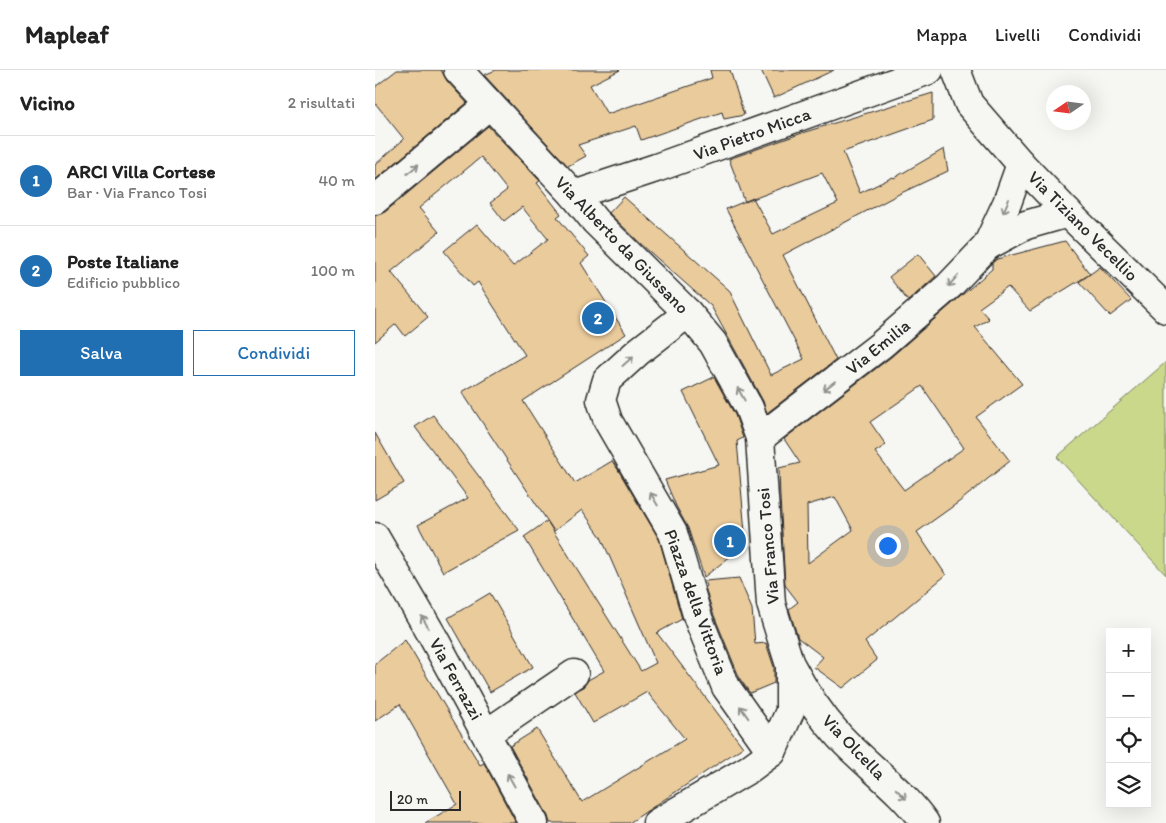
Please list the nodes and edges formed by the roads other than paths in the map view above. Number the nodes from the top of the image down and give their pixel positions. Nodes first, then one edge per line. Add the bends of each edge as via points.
1 (928, 70) edge
2 (956, 70) edge
3 (465, 72) edge
4 (489, 106) junction
5 (1021, 164) junction
6 (574, 195) junction
7 (375, 200) edge
8 (1067, 213) junction
9 (987, 246) junction
10 (1166, 309) edge
11 (688, 313) junction
12 (760, 438) junction
13 (375, 537) edge
14 (790, 665) junction
15 (574, 674) dead end
16 (486, 734) junction
17 (772, 752) junction
18 (535, 823) edge
19 (657, 823) edge
20 (925, 823) edge

1 - 6 street, Via Pietro Micca
2 - 5 street, Via Tiziano Vecellio via 969,104
3 - 4 street, Via Alberto da Giussano
4 - 6 street, Via Alberto da Giussano
7 -> 4 street
5 - 8 street, Via Tiziano Vecellio
5 -> 9 street
6 - 11 street, Via Alberto da Giussano via 595,222
8 - 9 street via 1026,225
8 - 10 street, Via Tiziano Vecellio
9 -> 12 street, Via Emilia via 949,286 881,345
12 -> 11 street, Via Alberto da Giussano via 749,408 713,343
17 -> 11 street, Piazza della Vittoria via 727,686 698,618 673,533 608,421 601,400 607,380
12 - 14 street, Via Franco Tosi via 771,604
16 -> 13 street, Via Ferrazzi
14 - 17 street, Via Franco Tosi via 790,710
14 -> 20 street, Via Olcella via 804,690 838,735 900,793
15 - 16 street
18 -> 16 street, Via Ferrazzi
17 - 19 street

